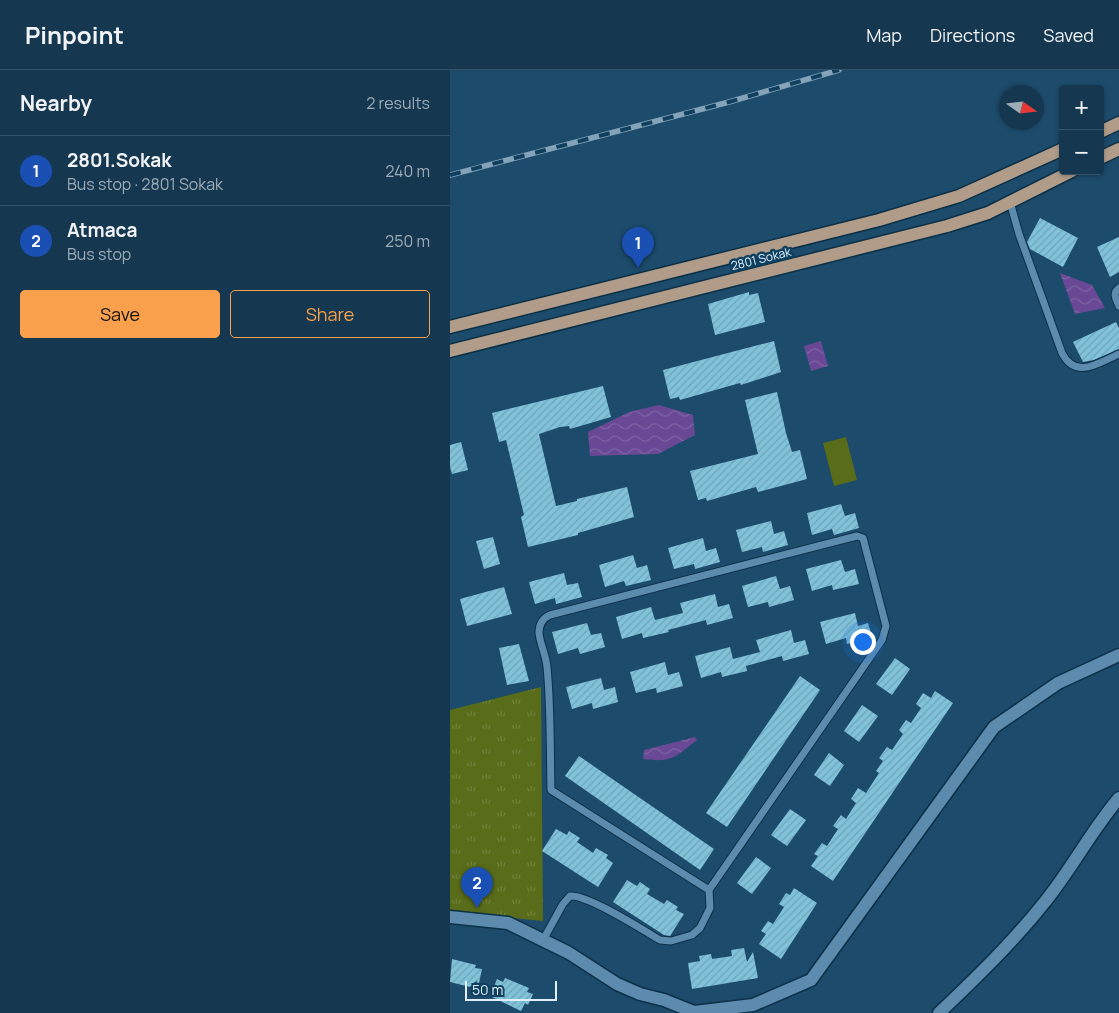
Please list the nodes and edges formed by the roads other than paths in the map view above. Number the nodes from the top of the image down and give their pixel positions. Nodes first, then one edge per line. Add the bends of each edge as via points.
1 (1119, 123) edge
2 (1104, 130) edge
3 (1119, 149) edge
4 (1059, 151) edge
5 (1104, 156) edge
6 (1064, 175) edge
7 (1010, 202) junction
8 (1119, 288) edge
9 (1119, 306) edge
10 (450, 327) edge
11 (450, 351) edge
12 (1119, 354) edge
13 (1119, 656) edge
14 (1119, 798) edge
15 (709, 890) junction
16 (450, 917) edge
17 (543, 940) junction
18 (939, 1013) edge

1 - 2 main road
3 - 5 main road
4 - 10 main road, 2801 Sokak via 986,185 932,205
6 - 7 main road, 2801 Sokak
7 - 11 main road, 2801 Sokak via 988,213 920,234
7 - 12 lane via 1067,362 1085,369
8 - 9 lane via 1115,292
13 - 17 street via 1058,683 994,727 811,980 753,1005 694,1012 617,984
14 - 18 street via 1045,902 999,956
15 - 15 lane via 882,640 886,626 864,538 857,536 550,615 541,623 539,632 549,685 550,790
15 - 17 lane via 710,908 700,928 692,935 670,941 660,940 575,895 563,904
16 - 17 street via 508,923

